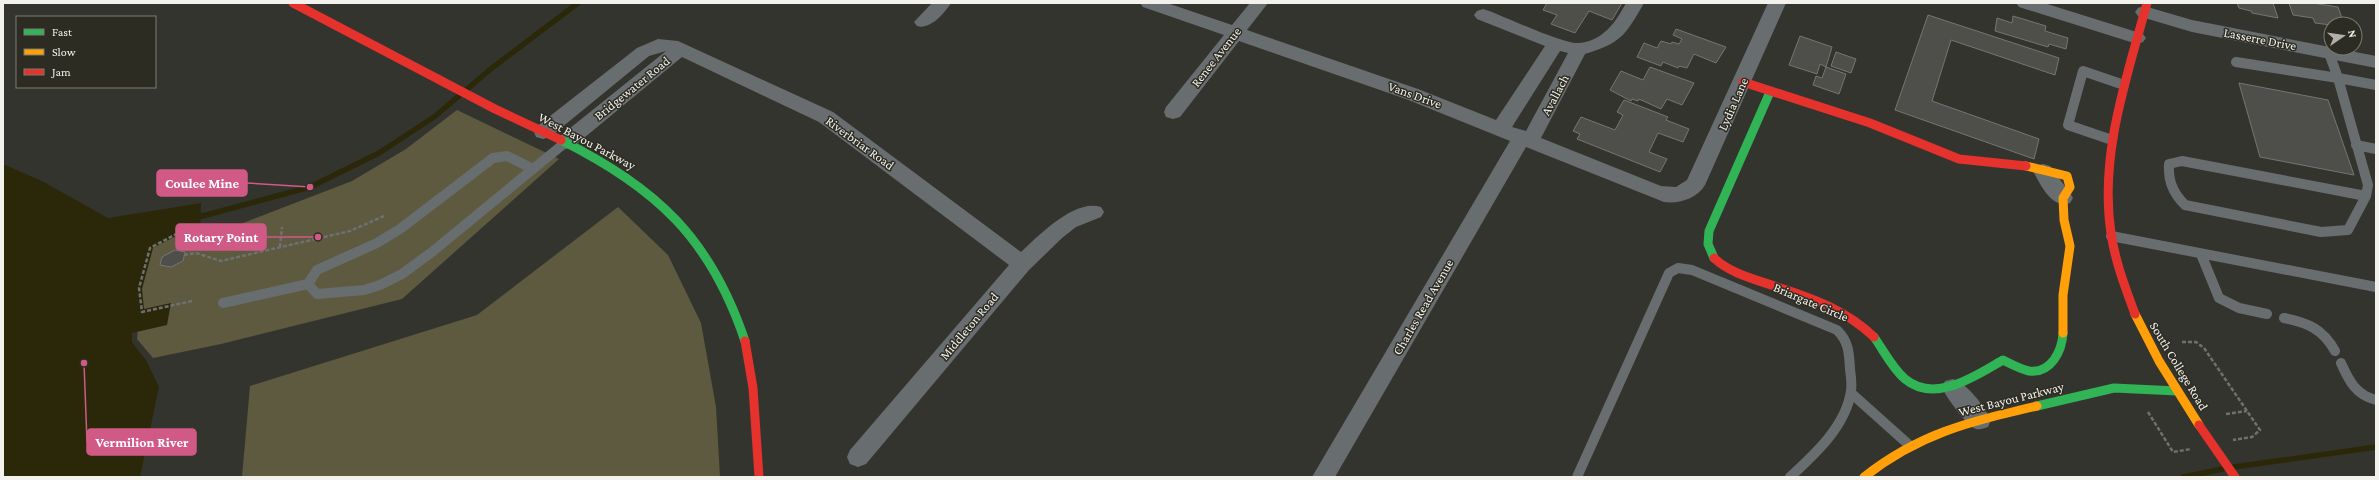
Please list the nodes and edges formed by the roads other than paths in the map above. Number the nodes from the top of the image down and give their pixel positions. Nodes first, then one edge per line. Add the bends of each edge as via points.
1 (293, 3) edge
2 (942, 3) edge
3 (1149, 3) edge
4 (1259, 3) edge
5 (1635, 3) edge
6 (1777, 3) edge
7 (2025, 3) edge
8 (2145, 7) edge
9 (1484, 15) dead end
10 (923, 22) dead end
11 (1236, 32) junction
12 (2137, 38) junction
13 (1556, 44) junction
14 (658, 45) joint
15 (680, 49) junction
16 (1578, 50) junction
17 (2323, 52) edge
18 (2330, 56) edge
19 (2345, 56) edge
20 (2236, 62) dead end
21 (2376, 62) edge
22 (2338, 78) junction
23 (1743, 82) junction
24 (2124, 85) junction
25 (2376, 85) edge
26 (1770, 92) junction
27 (1173, 112) dead end
28 (1501, 128) junction
29 (543, 132) junction
30 (1527, 139) junction
31 (2112, 140) junction
32 (566, 142) junction
33 (2356, 145) junction
34 (2376, 149) edge
35 (533, 169) junction
36 (2043, 171) joint
37 (1678, 196) joint
38 (2366, 196) junction
39 (2063, 198) joint
40 (1094, 212) dead end
41 (2109, 236) junction
42 (2200, 254) junction
43 (1022, 264) junction
44 (308, 284) junction
45 (2376, 287) edge
46 (223, 303) dead end
47 (2267, 314) dead end
48 (2284, 318) dead end
49 (2335, 351) dead end
50 (2341, 363) dead end
51 (1953, 388) junction
52 (2177, 391) junction
53 (1851, 393) junction
54 (2376, 400) edge
55 (1980, 420) junction
56 (1908, 444) junction
57 (858, 457) dead end
58 (759, 477) edge
59 (1323, 477) edge
60 (1577, 477) edge
61 (1790, 477) edge
62 (1864, 477) edge
63 (2235, 477) edge

1 - 29 street, West Bayou Parkway
2 - 10 street
3 - 11 street, Vans Drive
4 - 11 street, Renee Avenue
5 - 16 street via 1621,28 1604,42
6 - 23 street, Lydia Lane
7 - 12 street
8 - 12 street, South College Road
8 - 17 street, Lasserre Drive via 2192,26
9 - 13 street
11 - 27 street, Renee Avenue
11 - 28 street, Vans Drive
12 - 24 street, South College Road
13 - 16 street
13 - 28 street, Avallach
14 - 15 street, Riverbriar Road via 672,45
14 - 29 street, Bridgewater Road via 643,52
15 - 32 street, Bridgewater Road
15 - 43 street, Riverbriar Road via 826,117
16 - 30 street, Avallach
18 - 22 lane
19 - 21 street, Lasserre Drive
20 - 22 lane
22 - 25 lane
22 - 33 lane
23 - 26 street, Briargate Circle
23 - 37 street, Lydia Lane via 1695,185
24 - 31 street, South College Road
24 - 31 lane via 2084,71 2068,125
26 - 36 street, Briargate Circle via 1870,123 1959,159 2013,163
26 - 51 street, Briargate Circle via 1709,231 1707,242 1710,254 1729,270 1830,308 1856,322 1878,343 1899,374 1912,385 1926,389
28 - 30 street, Vans Drive
29 - 32 street, West Bayou Parkway
30 - 37 street, Vans Drive via 1642,187 1665,195
30 - 59 street, Charles Read Avenue
31 - 41 street, South College Road via 2106,196
32 - 35 lane
32 - 58 street, West Bayou Parkway via 643,187 707,253 733,302 745,343 753,384
33 - 34 lane
33 - 38 lane via 2368,185
35 - 44 lane via 507,156 493,158 400,229 377,243 317,270
35 - 44 lane via 429,254 380,285 351,294 317,294
36 - 39 street, Briargate Circle
38 - 38 lane via 2182,160 2169,164 2168,177 2172,192 2185,206 2321,232 2348,230
39 - 51 street, Briargate Circle via 2064,220 2070,246 2063,295 2063,346 2056,359 2045,367 2033,371 2004,360
40 - 43 street, Middleton Road via 1069,222 1055,232
41 - 42 lane
41 - 52 street, South College Road via 2121,282 2140,327
42 - 45 lane
42 - 47 lane via 2220,298 2240,308
43 - 57 street, Middleton Road
44 - 46 lane
48 - 49 lane via 2312,324 2328,336
50 - 54 lane via 2353,388 2366,398
51 - 55 street
52 - 55 street, West Bayou Parkway via 2114,388
52 - 63 street, South College Road, bridge
53 - 56 lane
53 - 60 lane via 1850,347 1837,330 1692,270 1678,268 1669,273
53 - 61 lane via 1838,424 1819,451
55 - 56 street, West Bayou Parkway via 1944,429
56 - 62 street, West Bayou Parkway

